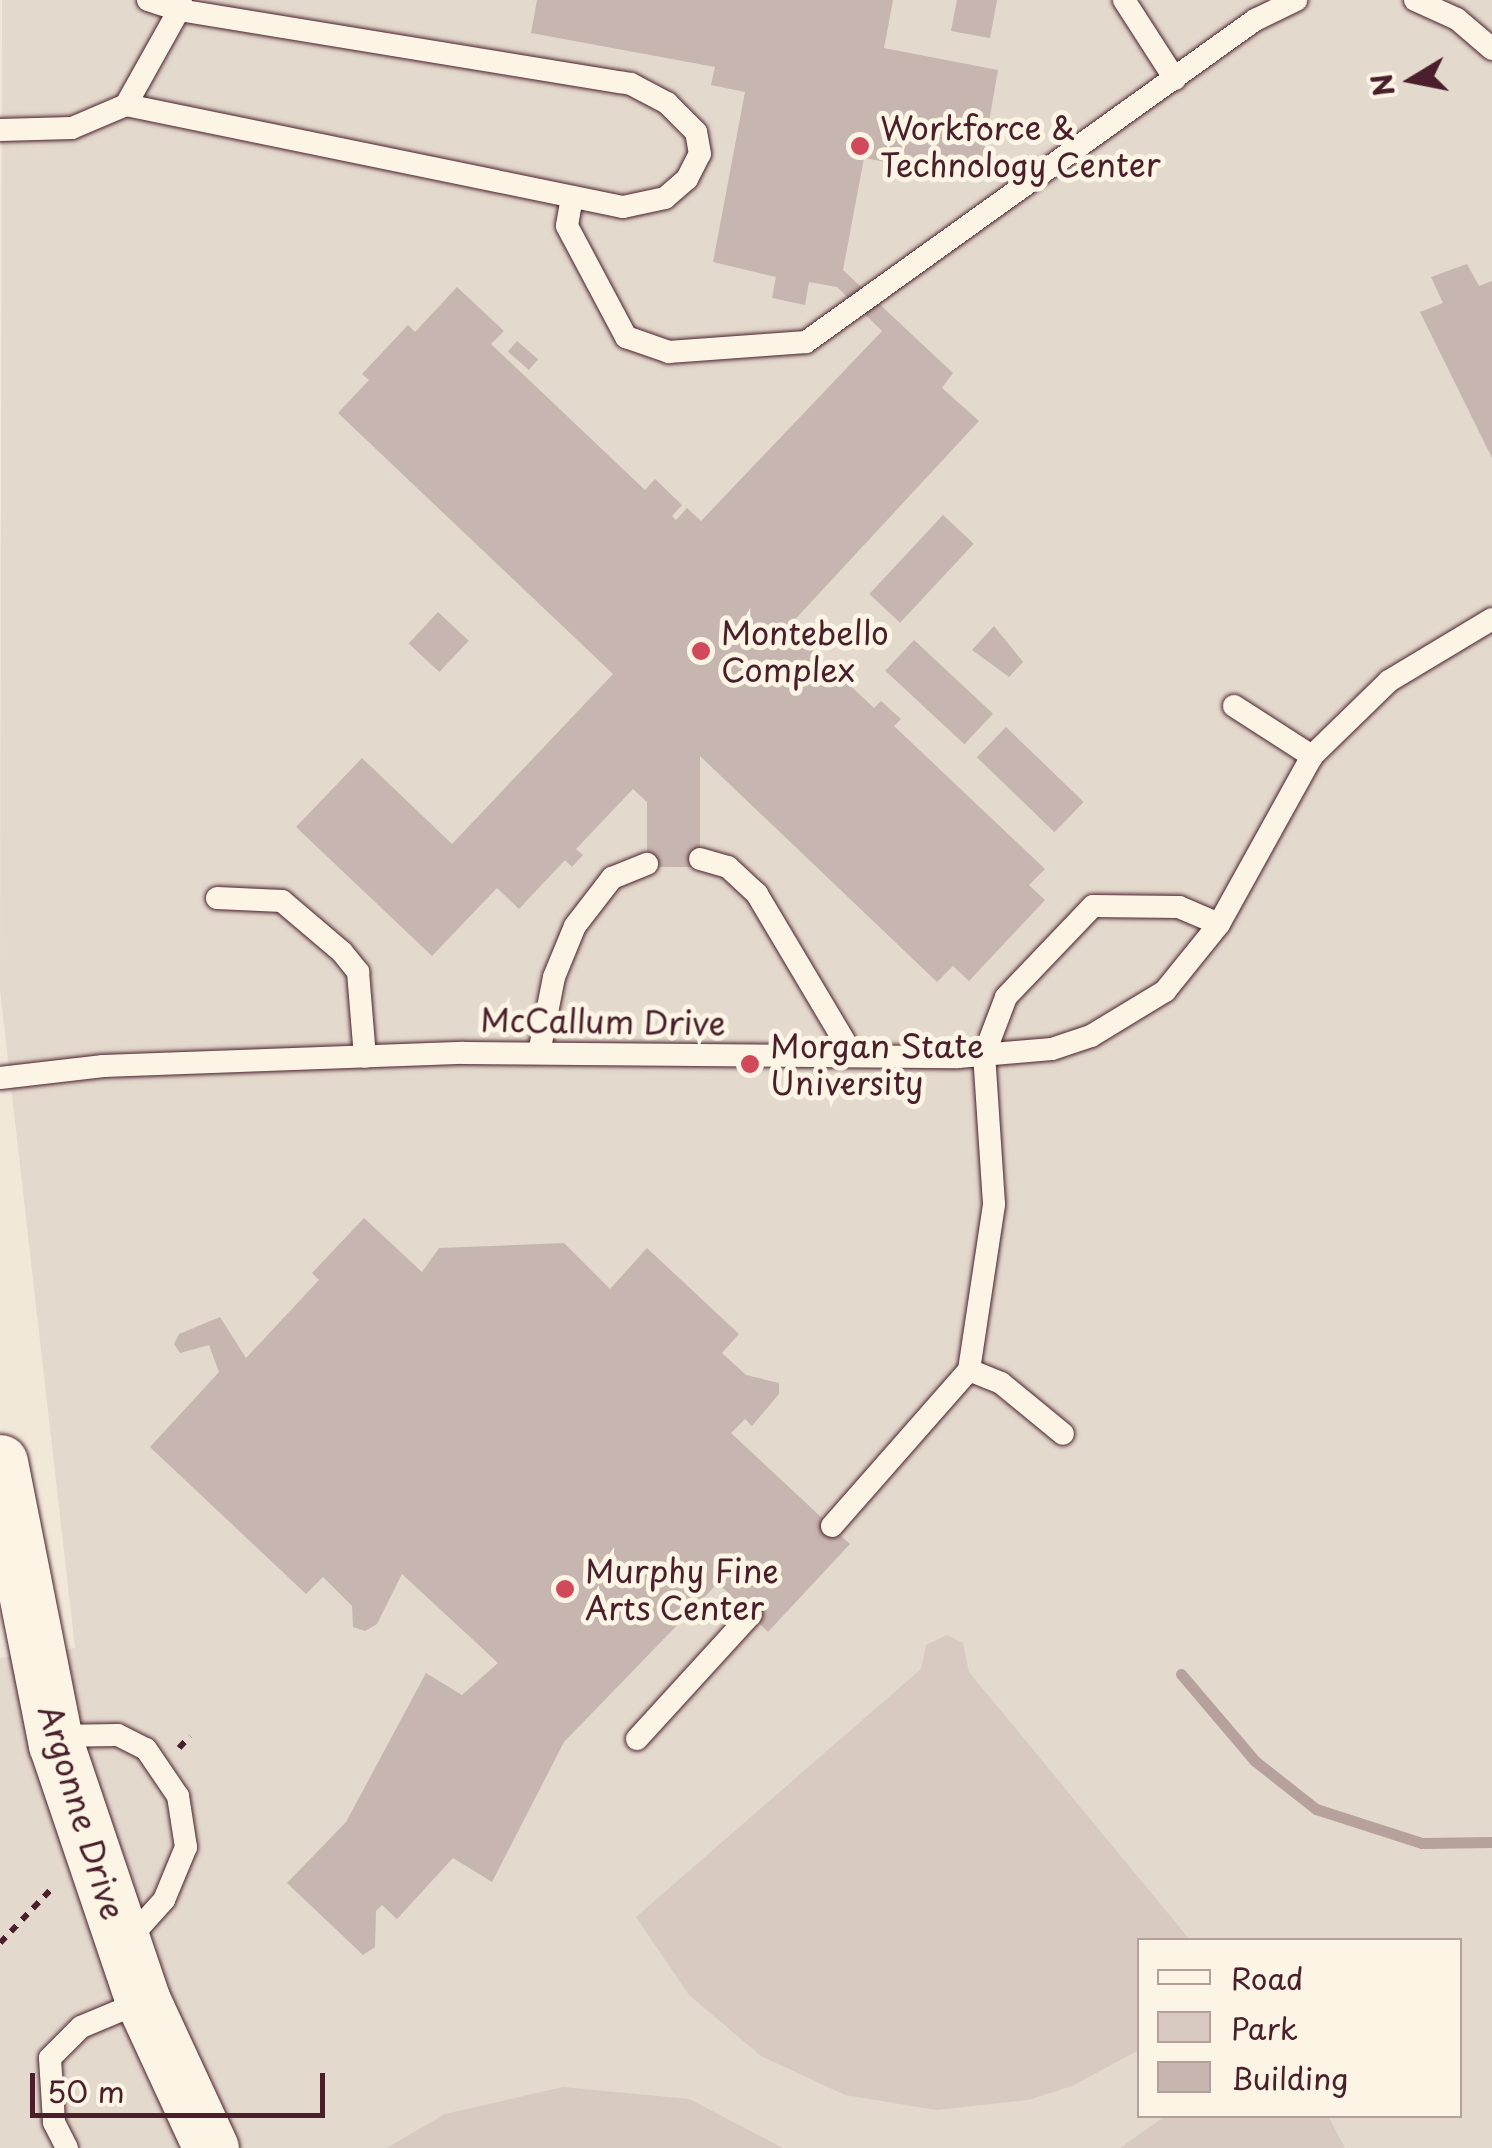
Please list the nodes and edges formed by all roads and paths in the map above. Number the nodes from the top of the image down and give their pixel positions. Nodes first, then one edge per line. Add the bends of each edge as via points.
1 (148, 0) edge
2 (1124, 0) edge
3 (1296, 0) edge
4 (1415, 0) edge
5 (180, 5) edge
6 (1492, 49) edge
7 (1175, 79) junction
8 (126, 105) junction
9 (0, 130) edge
10 (572, 198) junction
11 (1492, 619) edge
12 (1234, 706) dead end
13 (1312, 756) junction
14 (700, 859) dead end
15 (647, 864) dead end
16 (217, 898) dead end
17 (1219, 924) junction
18 (539, 1053) junction
19 (984, 1055) junction
20 (365, 1056) junction
21 (854, 1056) junction
22 (0, 1078) edge
23 (969, 1370) junction
24 (1063, 1434) dead end
25 (0, 1462) edge
26 (832, 1526) dead end
27 (751, 1614) dead end
28 (54, 1736) junction
29 (637, 1739) dead end
30 (60, 1880) dead end
31 (0, 1943) edge
32 (124, 1944) junction
33 (143, 2001) junction
34 (67, 2148) edge
35 (212, 2148) edge

1 - 5 lane
2 - 7 lane
3 - 7 lane via 1255,20
4 - 6 lane via 1457,18
5 - 8 lane
5 - 10 lane via 631,84 668,103 696,132 700,154 688,178 665,198 623,207
7 - 10 lane via 806,342 670,352 626,337 568,226
8 - 9 lane via 72,128
8 - 10 lane
11 - 13 lane, McCallum Drive via 1390,681
12 - 13 lane
13 - 17 lane, McCallum Drive
14 - 21 lane via 728,867 757,894
15 - 18 lane via 612,878 575,926 547,1000
16 - 20 lane via 282,901 342,952 358,972
17 - 19 lane, McCallum Drive via 1165,991 1132,1013 1052,1049
17 - 19 lane via 1179,907 1093,906 1006,996
18 - 20 lane, McCallum Drive
18 - 21 lane, McCallum Drive
19 - 21 lane, McCallum Drive
19 - 23 lane via 994,1204
20 - 22 lane, McCallum Drive via 104,1066
23 - 24 lane via 1001,1382
23 - 26 lane
25 - 28 main road, Argonne Drive
27 - 29 lane
28 - 32 main road, Argonne Drive
28 - 32 lane via 118,1735 146,1748 178,1796 186,1847 164,1900
30 - 31 path
32 - 33 main road, Argonne Drive
33 - 34 lane via 81,2027 50,2058 54,2122
33 - 35 main road, Argonne Drive

